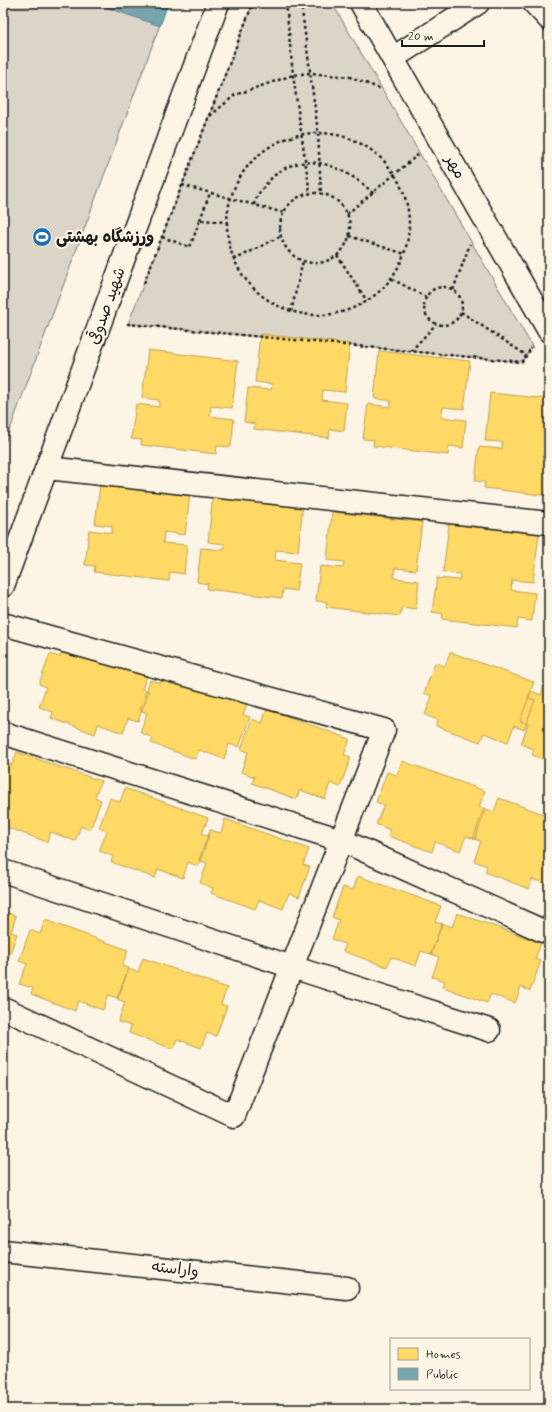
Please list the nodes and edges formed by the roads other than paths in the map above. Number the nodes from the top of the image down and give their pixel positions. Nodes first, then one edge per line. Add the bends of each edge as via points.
1 (218, 3) edge
2 (362, 3) edge
3 (478, 3) edge
4 (534, 3) edge
5 (549, 19) edge
6 (393, 58) junction
7 (549, 331) edge
8 (46, 468) junction
9 (549, 523) edge
10 (3, 586) edge
11 (3, 624) edge
12 (3, 733) edge
13 (341, 840) junction
14 (3, 871) edge
15 (543, 931) dead end
16 (292, 968) junction
17 (3, 1008) edge
18 (488, 1030) dead end
19 (3, 1251) edge
20 (347, 1288) dead end

1 - 8 street, شهید صدوقی
2 - 6 street, مهر
3 - 6 street
4 - 5 street
6 - 7 street, مهر
8 - 9 street
8 - 10 street, شهید صدوقی
11 - 13 street via 384,730
12 - 13 street
13 - 15 street
13 - 16 street
14 - 16 street
16 - 17 street via 234,1116
16 - 18 street
19 - 20 street, واراسته

